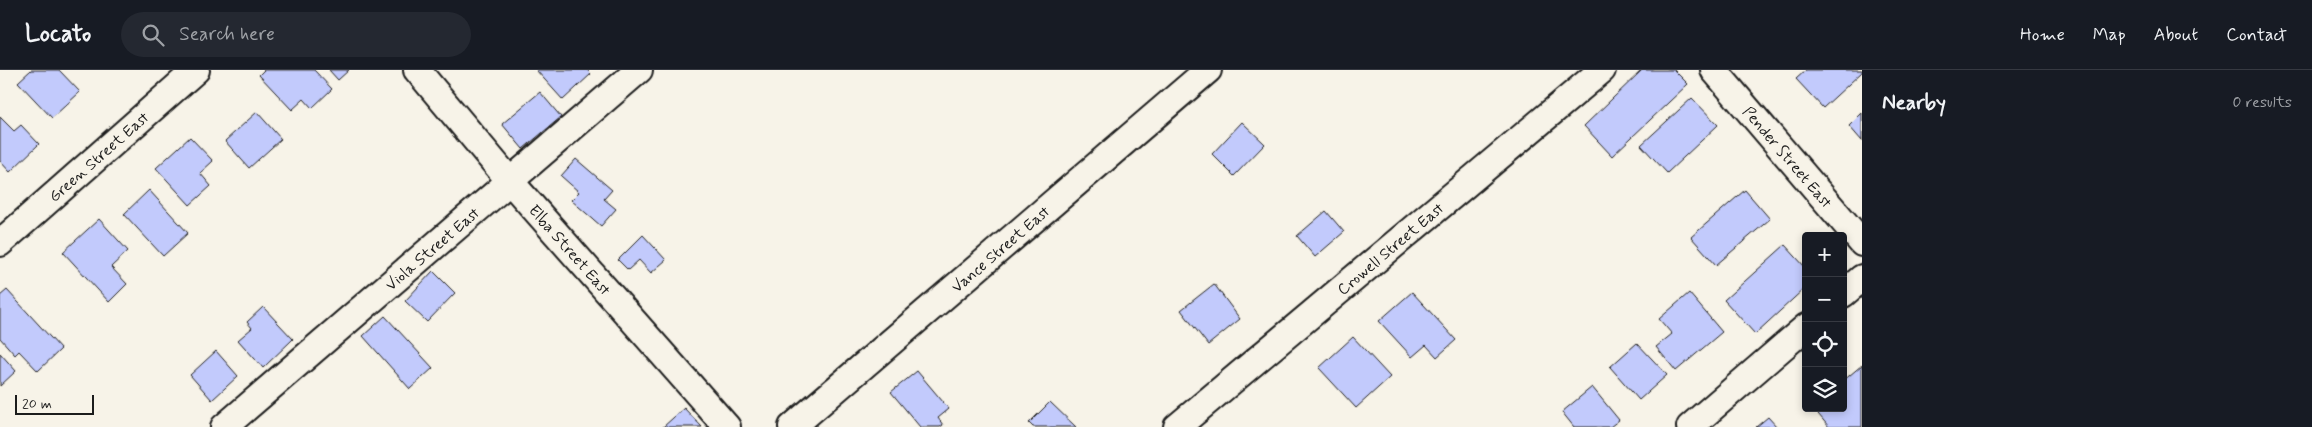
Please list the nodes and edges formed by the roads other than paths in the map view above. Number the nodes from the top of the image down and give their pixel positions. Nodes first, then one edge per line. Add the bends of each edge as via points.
1 (196, 70) edge
2 (416, 70) edge
3 (639, 70) edge
4 (1208, 70) edge
5 (1602, 70) edge
6 (1714, 70) edge
7 (509, 180) junction
8 (1860, 236) edge
9 (0, 243) edge
10 (1862, 278) edge
11 (1847, 291) edge
12 (1802, 329) edge
13 (224, 427) edge
14 (727, 427) edge
15 (792, 427) edge
16 (1177, 427) edge
17 (1690, 427) edge

1 - 9 street, Green Street East
2 - 7 street, Elba Street East
3 - 7 street, Viola Street East
4 - 15 street, Vance Street East
5 - 16 street, Crowell Street East
6 - 8 street, Pender Street East
7 - 13 street, Viola Street East
7 - 14 street, Elba Street East
10 - 11 street
12 - 17 street

